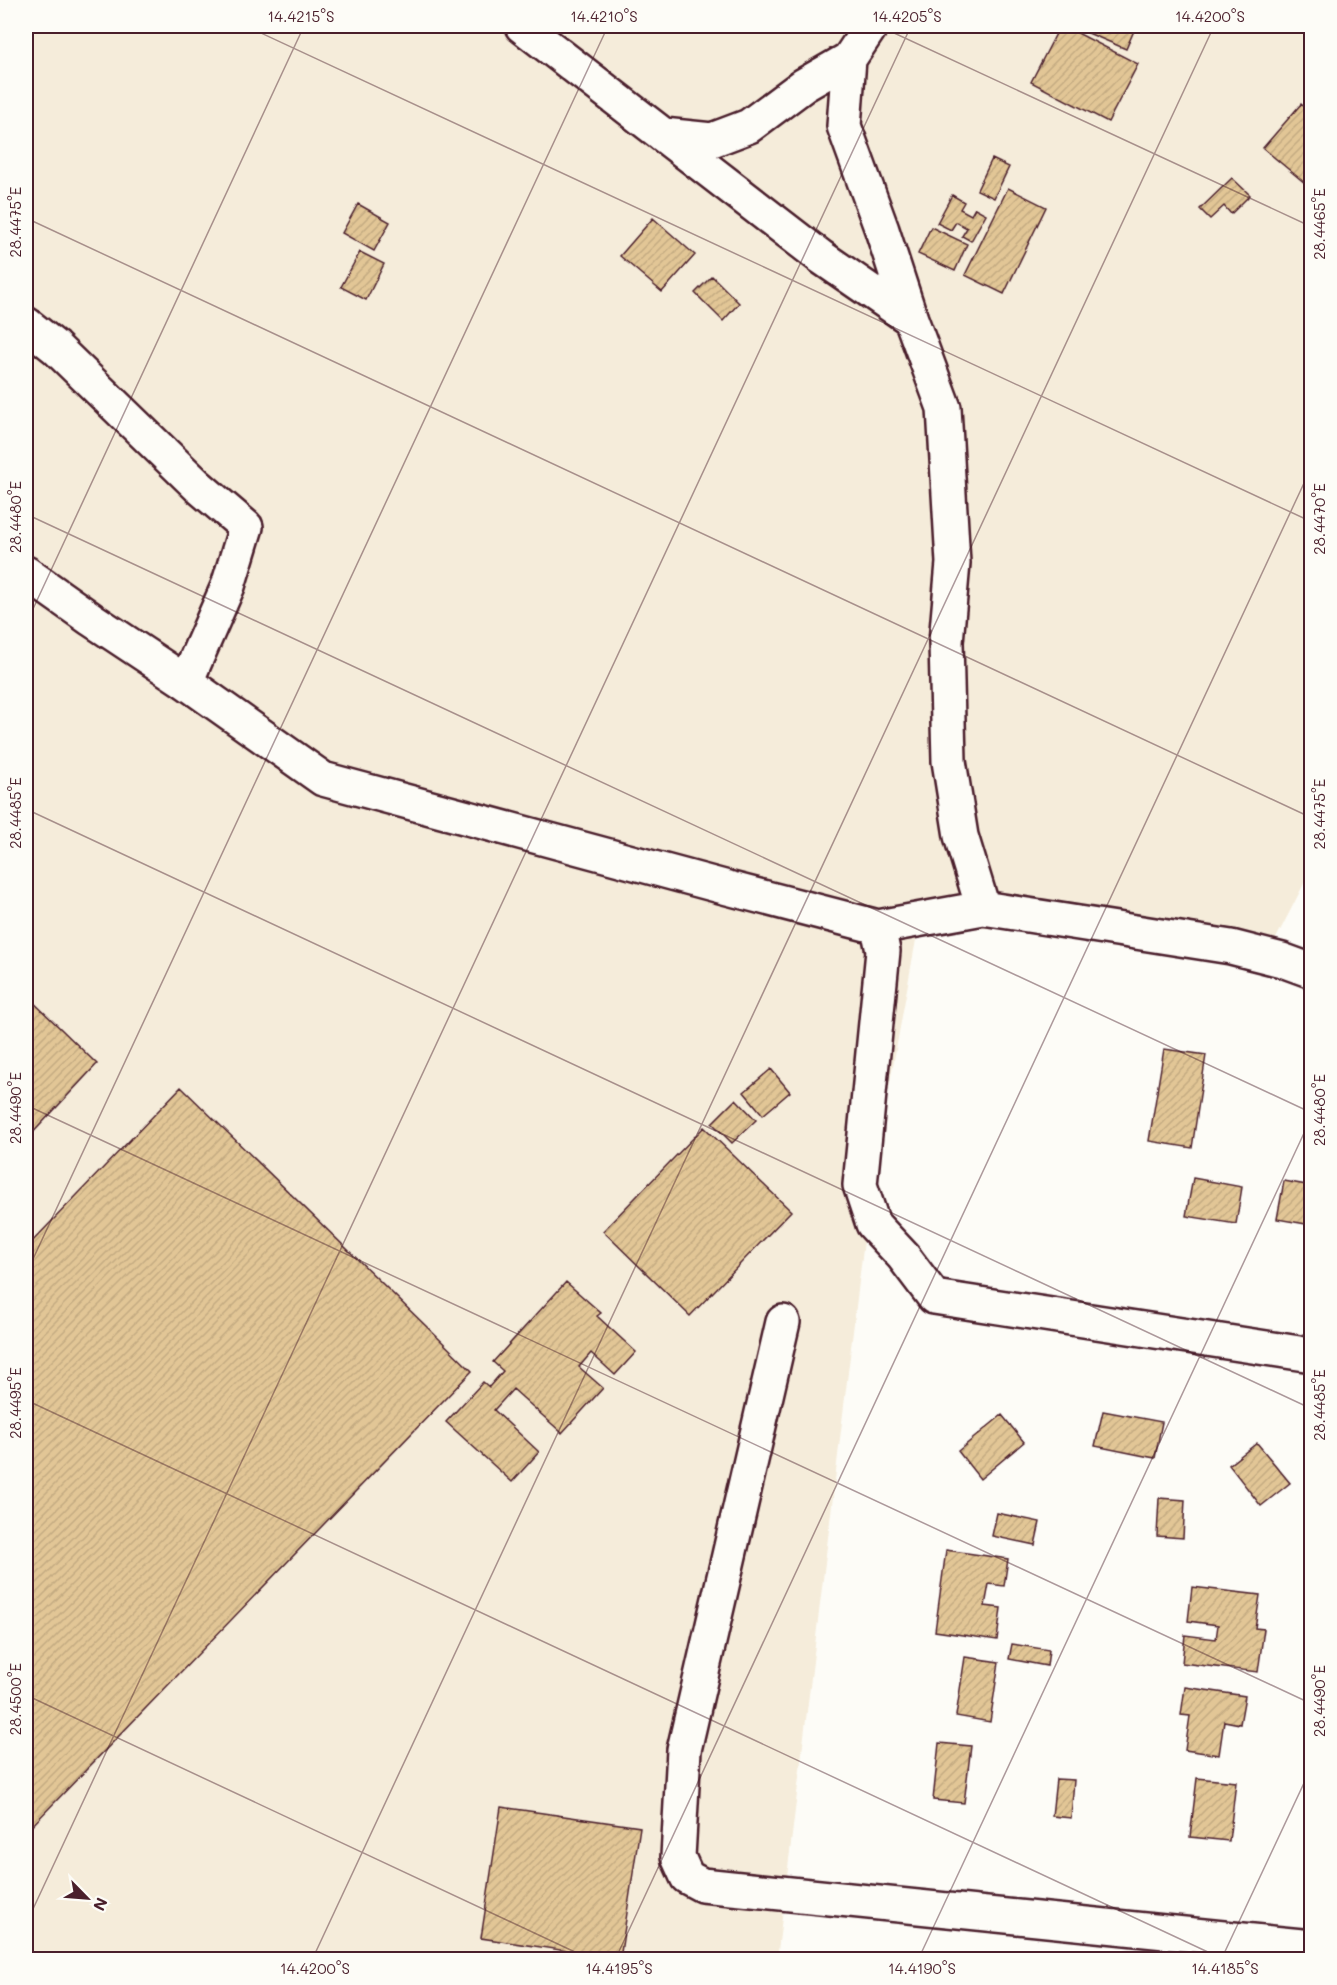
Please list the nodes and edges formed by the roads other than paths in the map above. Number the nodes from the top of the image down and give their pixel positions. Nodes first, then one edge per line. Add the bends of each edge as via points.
1 (522, 26) edge
2 (871, 26) edge
3 (849, 59) junction
4 (663, 135) junction
5 (911, 319) junction
6 (26, 324) edge
7 (26, 573) edge
8 (186, 682) junction
9 (983, 908) junction
10 (878, 927) junction
11 (1311, 971) edge
12 (783, 1322) dead end
13 (1311, 1355) edge
14 (1311, 1947) edge

1 - 4 street
2 - 3 street
3 - 4 street via 749,126 712,140
3 - 5 street via 844,126
4 - 5 street via 821,257
5 - 9 street via 945,408 953,563 946,642 950,761 961,836
6 - 8 street via 246,527 228,586
7 - 8 street
8 - 10 street via 323,779
9 - 10 street
9 - 11 street via 1232,947
10 - 13 street via 884,951 860,1185 873,1224 934,1296
12 - 14 street via 684,1750 678,1857 687,1877 702,1886

